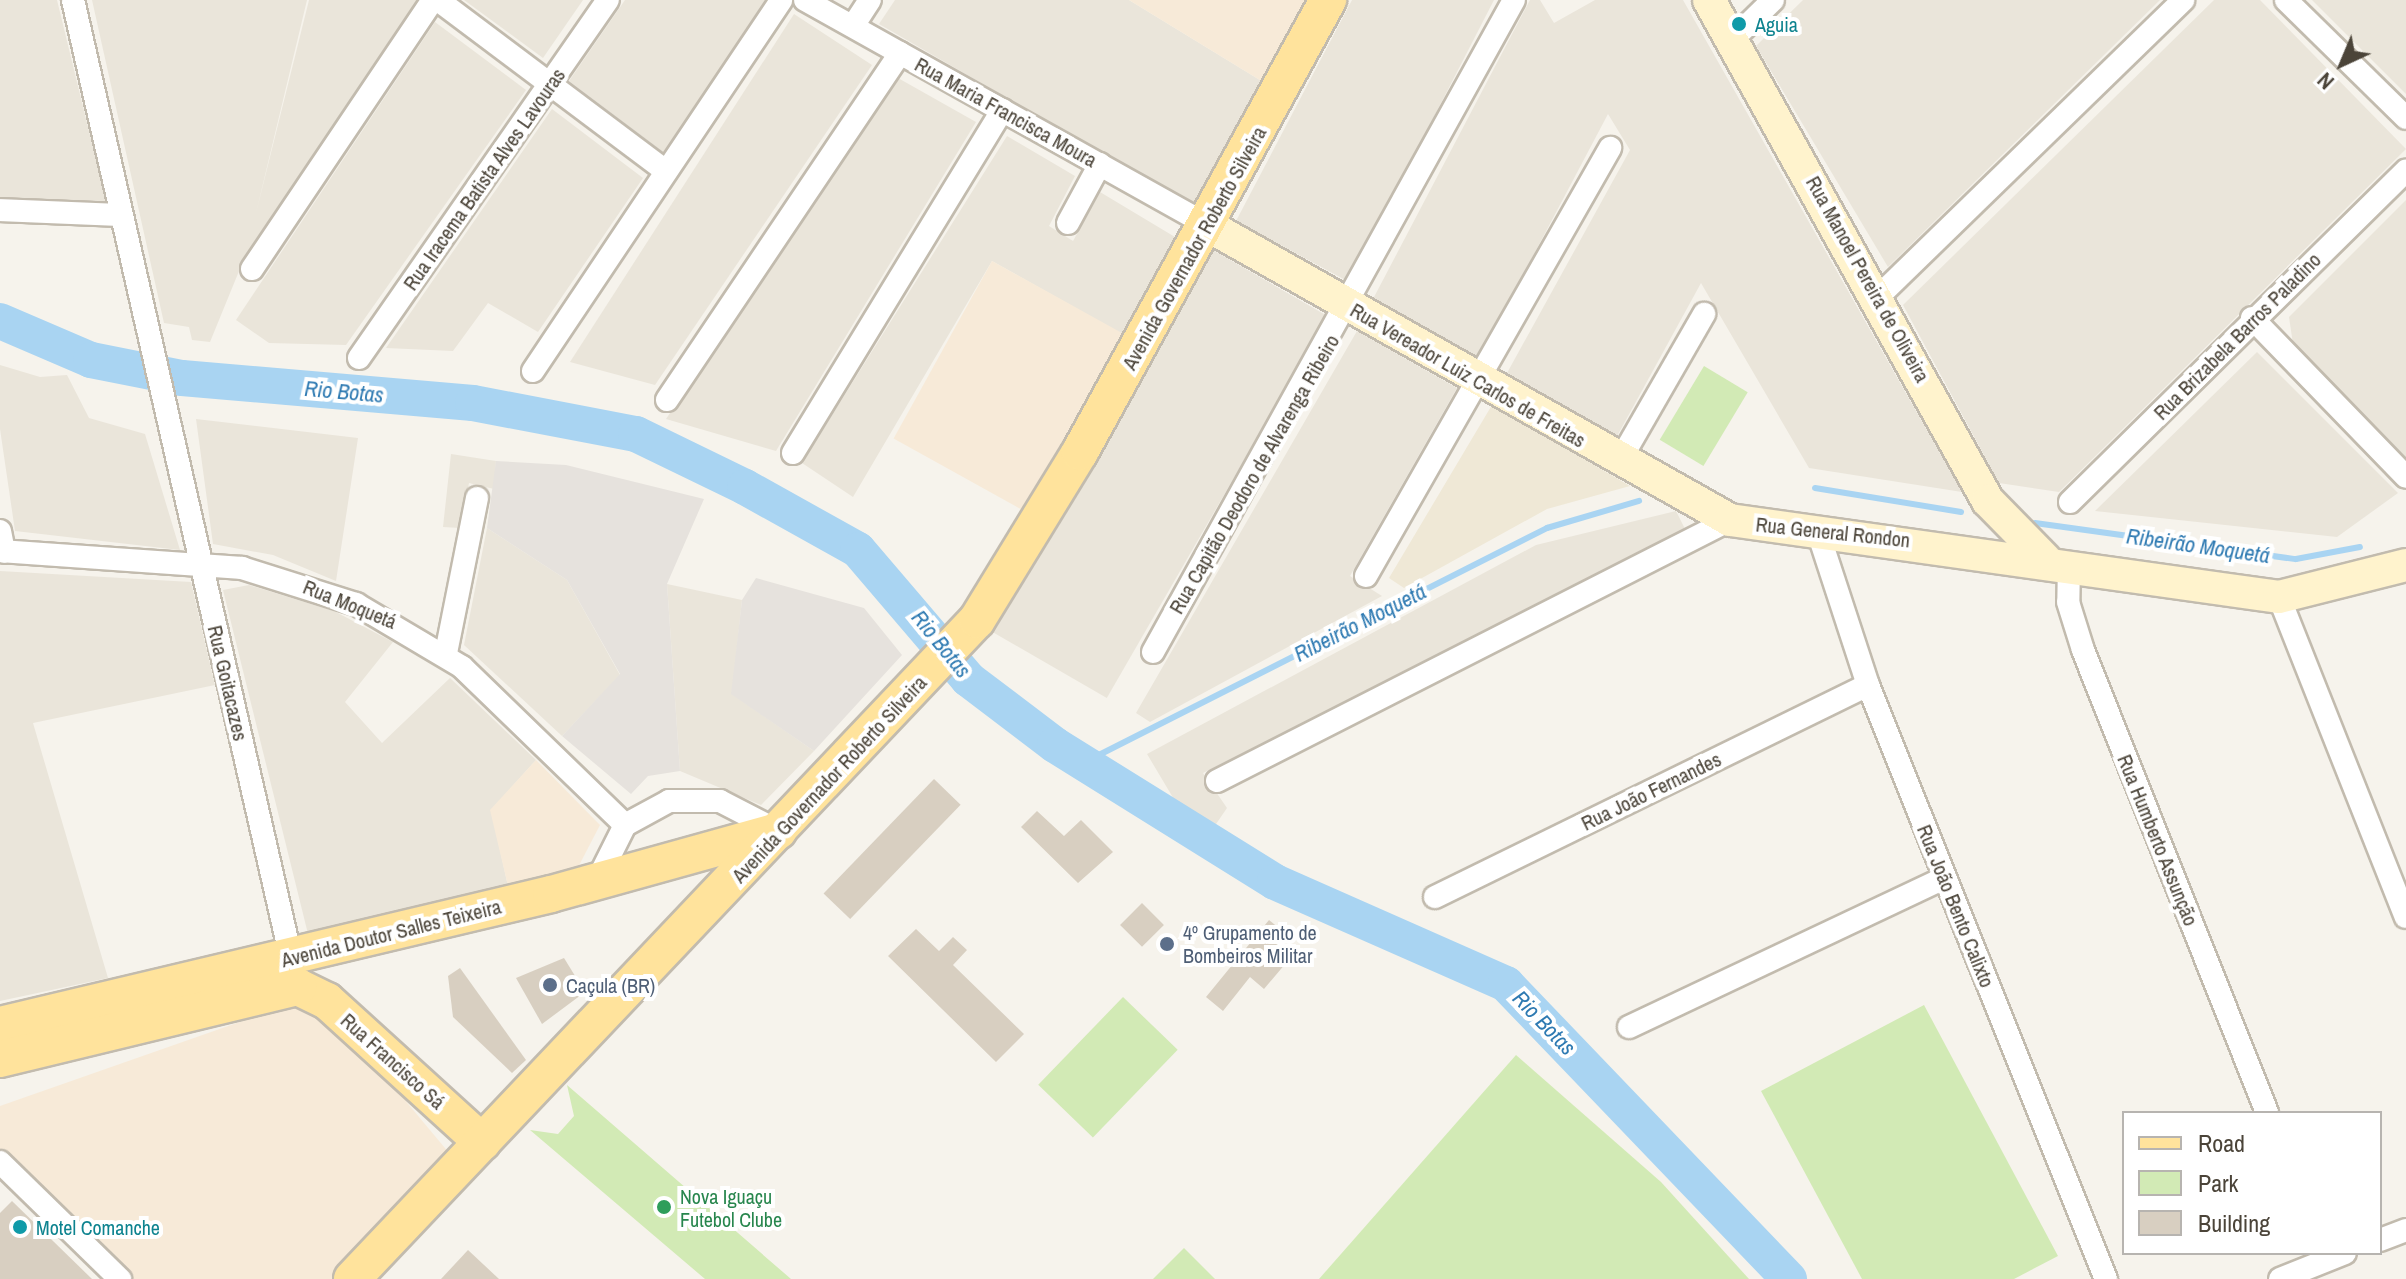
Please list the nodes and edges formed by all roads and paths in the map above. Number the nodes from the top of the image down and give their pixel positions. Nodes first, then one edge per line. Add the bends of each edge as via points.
1 (73, 0) edge
2 (436, 0) edge
3 (608, 0) edge
4 (781, 0) edge
5 (805, 0) edge
6 (870, 0) edge
7 (1328, 0) edge
8 (1514, 0) edge
9 (1709, 0) edge
10 (1773, 0) edge
11 (2183, 0) edge
12 (2286, 0) edge
13 (853, 26) junction
14 (1732, 40) junction
15 (900, 53) junction
16 (550, 84) junction
17 (1002, 110) junction
18 (2406, 118) edge
19 (1610, 148) dead end
20 (1100, 164) junction
21 (666, 171) junction
22 (2406, 171) edge
23 (0, 210) edge
24 (121, 215) junction
25 (1068, 223) dead end
26 (1207, 225) junction
27 (252, 269) dead end
28 (1880, 295) junction
29 (1349, 307) junction
30 (1704, 314) dead end
31 (2252, 318) junction
32 (359, 358) dead end
33 (533, 371) dead end
34 (1479, 381) junction
35 (667, 400) dead end
36 (793, 453) dead end
37 (1619, 462) junction
38 (2406, 477) edge
39 (477, 498) dead end
40 (1988, 501) junction
41 (2070, 502) dead end
42 (1730, 520) junction
43 (1817, 529) junction
44 (1942, 544) junction
45 (1, 545) edge
46 (2057, 561) junction
47 (200, 562) junction
48 (2406, 565) edge
49 (1366, 576) dead end
50 (2279, 597) junction
51 (1153, 652) dead end
52 (446, 653) junction
53 (1868, 685) junction
54 (1217, 781) dead end
55 (625, 825) junction
56 (778, 831) junction
57 (697, 852) junction
58 (1944, 878) junction
59 (597, 881) junction
60 (1435, 897) dead end
61 (714, 901) junction
62 (2406, 917) edge
63 (294, 972) junction
64 (0, 1025) edge
65 (1629, 1027) dead end
66 (0, 1059) edge
67 (2266, 1111) edge
68 (482, 1142) junction
69 (0, 1162) edge
70 (2406, 1230) edge
71 (2382, 1239) edge
72 (2331, 1256) edge
73 (120, 1279) edge
74 (352, 1279) edge
75 (2106, 1279) edge
76 (2280, 1279) edge

1 - 24 street, Rua Goitacazes
2 - 16 street
2 - 27 street
3 - 16 street, Rua Iracema Batista Alves Lavouras
4 - 21 street
5 - 13 street, Rua Maria Francisca Moura
6 - 13 street
7 - 26 main road, Avenida Governador Roberto Silveira
8 - 29 street, Rua Capitão Deodoro de Alvarenga Ribeiro
9 - 14 street, Rua Manoel Pereira de Oliveira
10 - 14 street
11 - 28 street
12 - 18 street
13 - 15 street, Rua Maria Francisca Moura
14 - 28 street, Rua Manoel Pereira de Oliveira
15 - 17 street, Rua Maria Francisca Moura
15 - 35 street
16 - 21 street
16 - 32 street, Rua Iracema Batista Alves Lavouras
17 - 20 street, Rua Maria Francisca Moura
17 - 36 street
19 - 34 street
20 - 25 street
20 - 26 street, Rua Maria Francisca Moura
21 - 33 street
22 - 31 street, Rua Brizabela Barros Paladino
23 - 24 street
24 - 47 street, Rua Goitacazes
26 - 29 street, Rua Vereador Luiz Carlos de Freitas
26 - 56 main road, Avenida Governador Roberto Silveira via 977,620
28 - 40 street, Rua Manoel Pereira de Oliveira
29 - 34 street, Rua Vereador Luiz Carlos de Freitas
29 - 51 street, Rua Capitão Deodoro de Alvarenga Ribeiro
30 - 37 street
31 - 38 street
31 - 41 street, Rua Brizabela Barros Paladino
34 - 37 street, Rua Vereador Luiz Carlos de Freitas
34 - 49 street
37 - 42 street, Rua Vereador Luiz Carlos de Freitas
39 - 52 street
40 - 44 street via 1973,531
40 - 46 street, Rua Manoel Pereira de Oliveira
42 - 43 street, Rua General Rondon
42 - 54 street, Rua General Rondon
43 - 44 street, Rua General Rondon
43 - 53 street, Rua João Bento Calixto
44 - 46 street, Rua General Rondon
45 - 47 street, Rua Moquetá
46 - 50 street, Rua General Rondon
46 - 67 street, Rua Humberto Assunção via 2083,650
47 - 52 street, Rua Moquetá via 324,591 396,622
47 - 63 street, Rua Goitacazes
48 - 50 street, Rua General Rondon
50 - 62 street
52 - 55 street, Rua Moquetá
53 - 58 street, Rua João Bento Calixto
53 - 60 street, Rua João Fernandes
55 - 56 street via 658,804 698,797 745,811
55 - 59 street
56 - 57 main road, Avenida Doutor Salles Teixeira
56 - 61 main road, Avenida Governador Roberto Silveira
57 - 59 main road, Avenida Doutor Salles Teixeira
57 - 61 main road via 716,879
58 - 65 street
58 - 75 street, Rua João Bento Calixto
59 - 63 main road, Avenida Doutor Salles Teixeira
61 - 68 main road, Avenida Governador Roberto Silveira
63 - 64 main road, Avenida Doutor Salles Teixeira
63 - 66 main road, Avenida Doutor Salles Teixeira
63 - 68 main road, Rua Francisco Sá
68 - 74 main road, Avenida Governador Roberto Silveira
69 - 73 street
70 - 71 street
72 - 76 street

